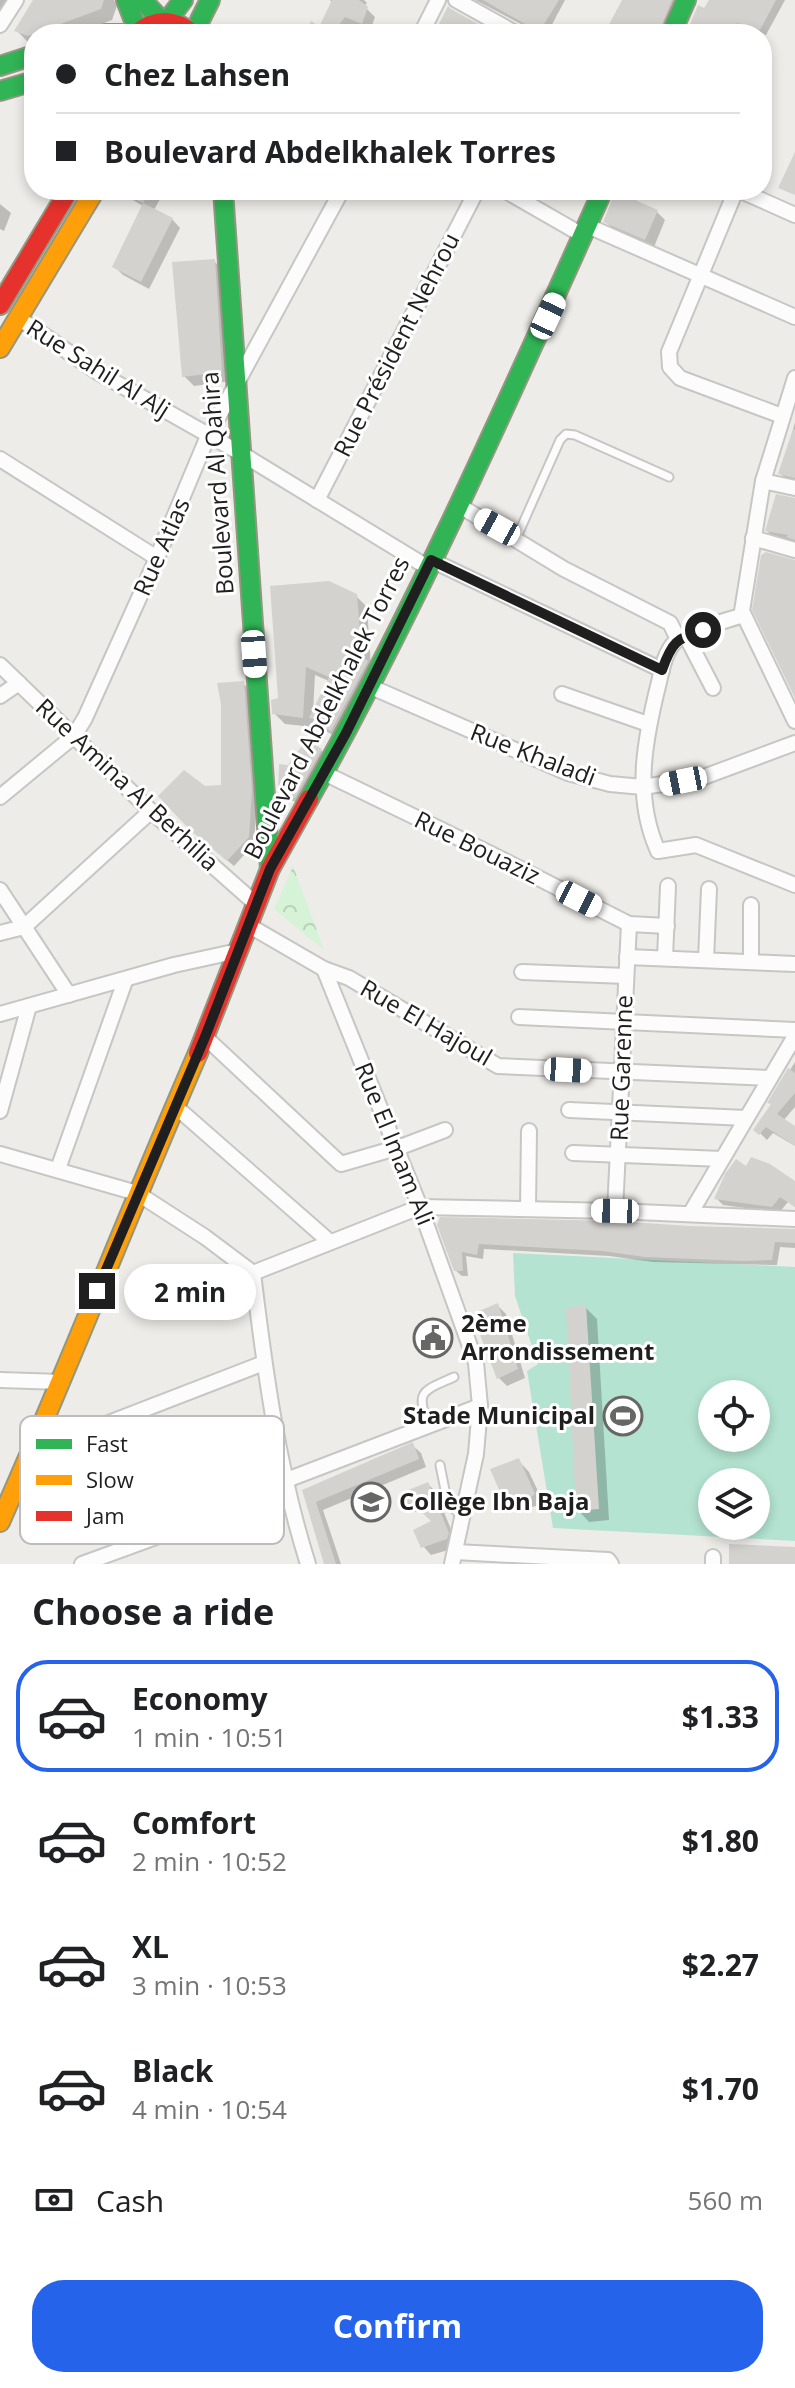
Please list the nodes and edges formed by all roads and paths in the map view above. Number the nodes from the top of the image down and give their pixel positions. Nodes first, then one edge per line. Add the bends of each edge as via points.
1 (16, 0) edge
2 (126, 0) edge
3 (142, 0) edge
4 (183, 0) edge
5 (210, 0) edge
6 (438, 0) edge
7 (456, 0) edge
8 (686, 0) edge
9 (164, 20) junction
10 (132, 24) edge
11 (149, 24) edge
12 (177, 24) edge
13 (199, 24) edge
14 (426, 24) edge
15 (499, 24) edge
16 (675, 24) edge
17 (0, 25) edge
18 (24, 58) edge
19 (0, 66) edge
20 (24, 84) edge
21 (0, 91) edge
22 (63, 200) edge
23 (89, 200) edge
24 (224, 200) edge
25 (337, 200) edge
26 (472, 200) edge
27 (524, 200) edge
28 (599, 200) edge
29 (733, 200) edge
30 (760, 200) edge
31 (795, 215) edge
32 (586, 231) junction
33 (701, 274) junction
34 (0, 305) edge
35 (17, 317) junction
36 (795, 317) edge
37 (0, 348) edge
38 (795, 378) edge
39 (235, 382) junction
40 (787, 413) edge
41 (208, 436) junction
42 (242, 454) junction
43 (0, 459) edge
44 (669, 477) dead end
45 (763, 481) junction
46 (795, 488) edge
47 (317, 500) junction
48 (460, 506) junction
49 (753, 538) junction
50 (515, 540) junction
51 (795, 550) edge
52 (157, 558) junction
53 (429, 564) junction
54 (743, 615) junction
55 (682, 638) junction
56 (0, 665) edge
57 (662, 670) junction
58 (19, 683) junction
59 (369, 686) junction
60 (713, 688) dead end
61 (562, 694) dead end
62 (0, 696) edge
63 (795, 721) edge
64 (648, 724) junction
65 (74, 736) junction
66 (795, 743) edge
67 (324, 773) junction
68 (643, 787) junction
69 (0, 797) edge
70 (151, 811) junction
71 (270, 869) junction
72 (795, 885) edge
73 (668, 886) dead end
74 (709, 889) dead end
75 (0, 890) edge
76 (256, 904) junction
77 (751, 905) dead end
78 (629, 924) junction
79 (248, 925) junction
80 (667, 926) junction
81 (24, 927) junction
82 (0, 933) edge
83 (238, 951) junction
84 (627, 957) junction
85 (665, 958) junction
86 (706, 960) junction
87 (751, 961) junction
88 (795, 964) edge
89 (324, 969) junction
90 (522, 972) dead end
91 (626, 976) junction
92 (125, 981) junction
93 (69, 995) junction
94 (29, 1006) junction
95 (0, 1014) edge
96 (519, 1017) dead end
97 (624, 1022) junction
98 (795, 1033) edge
99 (205, 1037) junction
100 (790, 1057) edge
101 (622, 1073) junction
102 (770, 1078) junction
103 (176, 1107) junction
104 (569, 1110) dead end
105 (0, 1111) edge
106 (621, 1113) junction
107 (746, 1118) junction
108 (445, 1130) dead end
109 (529, 1131) dead end
110 (395, 1147) junction
111 (573, 1153) dead end
112 (0, 1154) edge
113 (618, 1155) junction
114 (722, 1159) junction
115 (58, 1169) junction
116 (137, 1193) junction
117 (420, 1207) junction
118 (528, 1209) junction
119 (615, 1211) junction
120 (690, 1214) junction
121 (795, 1219) edge
122 (330, 1242) junction
123 (253, 1273) junction
124 (264, 1363) junction
125 (454, 1377) dead end
126 (0, 1380) edge
127 (62, 1382) junction
128 (480, 1406) junction
129 (47, 1416) edge
130 (127, 1416) edge
131 (273, 1416) edge
132 (429, 1425) junction
133 (440, 1465) dead end
134 (20, 1477) edge
135 (284, 1481) joint
136 (464, 1519) junction
137 (0, 1522) edge
138 (145, 1544) edge
139 (120, 1557) edge
140 (453, 1558) edge
141 (610, 1563) edge
142 (82, 1564) edge
143 (308, 1564) edge

1 - 17 street
2 - 10 main road
3 - 9 main road
4 - 9 main road
5 - 13 main road
6 - 14 street
7 - 15 street
8 - 16 main road
9 - 11 main road
9 - 12 main road
18 - 19 main road
20 - 21 main road
22 - 34 main road
23 - 35 main road
24 - 39 main road, Boulevard Al Qahira
25 - 39 street, Rue Atlas
26 - 47 street, Rue Président Nehrou
27 - 32 street
28 - 32 main road, Boulevard Abdelkhalek Torres
29 - 33 street
30 - 31 street
32 - 33 street
32 - 48 main road, Boulevard Abdelkhalek Torres
33 - 36 street
33 - 40 street via 669,352 671,369 680,378
35 - 37 main road
35 - 41 street, Rue Sahil Al Alj via 99,373
38 - 40 street
39 - 41 street, Rue Atlas
39 - 42 main road, Boulevard Al Qahira
40 - 45 street
41 - 42 street, Rue Sahil Al Alj
41 - 52 street, Rue Atlas
42 - 47 street, Rue Sahil Al Alj
42 - 71 main road, Boulevard Al Qahira
43 - 52 street
44 - 50 lane via 566,434
45 - 46 street
45 - 49 street
47 - 53 street, Rue Sahil Al Alj
48 - 50 street
48 - 53 main road, Boulevard Abdelkhalek Torres
49 - 51 street
49 - 54 street
50 - 55 street via 670,623
52 - 65 street, Rue Atlas
53 - 57 street, Rue Sahil Al Alj
53 - 59 main road, Boulevard Abdelkhalek Torres
54 - 55 street
54 - 63 street
55 - 57 street via 672,646
55 - 60 street
56 - 58 street, Rue Amina Al Berhilia
57 - 64 street
58 - 62 street
58 - 65 street, Rue Amina Al Berhilia
59 - 67 main road, Boulevard Abdelkhalek Torres
59 - 68 street, Rue Khaladi via 568,773
61 - 64 street
64 - 68 street
65 - 69 street
65 - 70 street, Rue Amina Al Berhilia
66 - 68 street, Rue Khaladi via 701,778
67 - 71 main road, Boulevard Abdelkhalek Torres
67 - 78 street, Rue Bouaziz
68 - 72 street via 658,851 696,845
70 - 76 street, Rue Amina Al Berhilia
70 - 81 street
71 - 76 main road, Boulevard Abdelkhalek Torres
73 - 80 street
74 - 86 street
75 - 81 street
76 - 79 main road, Boulevard Abdelkhalek Torres
77 - 87 street
78 - 80 street
78 - 84 street, Rue Garenne
79 - 83 main road, Boulevard Abdelkhalek Torres
79 - 89 street
80 - 85 street
81 - 82 street
81 - 93 street
83 - 92 street
83 - 99 main road, Boulevard Abdelkhalek Torres
84 - 85 street
84 - 91 street, Rue Garenne
85 - 86 street
86 - 87 street
87 - 88 street
89 - 101 street, Rue El Hajoul via 349,978 498,1066
89 - 110 street, Rue El Imam Ali
90 - 91 street
91 - 97 street, Rue Garenne
92 - 93 street
92 - 115 street
93 - 94 street
94 - 95 street
94 - 105 street
96 - 97 street
97 - 98 street
97 - 101 street, Rue Garenne
98 - 100 street
99 - 103 main road, Boulevard Abdelkhalek Torres
99 - 110 street via 341,1164
100 - 102 street
101 - 102 street, Rue El Hajoul
101 - 106 street, Rue Garenne
102 - 107 street
103 - 116 main road, Boulevard Abdelkhalek Torres
103 - 122 street
104 - 106 street
106 - 107 street
106 - 113 street, Rue Garenne
107 - 114 street
108 - 110 street
109 - 118 street
110 - 117 street, Rue El Imam Ali
111 - 113 street
112 - 115 street
113 - 114 street
113 - 119 street, Rue Garenne
114 - 120 street
115 - 116 street
116 - 123 street
116 - 127 main road, Boulevard Abdelkhalek Torres
117 - 118 street
117 - 122 street
117 - 128 street, Rue El Imam Ali via 476,1363
118 - 119 street
119 - 120 street
120 - 121 street
122 - 123 street
123 - 124 street
124 - 130 street
124 - 131 street
125 - 132 lane via 424,1391 421,1405
126 - 127 street
127 - 129 main road, Boulevard Abdelkhalek Torres
128 - 132 street
128 - 136 street, Rue El Imam Ali
132 - 135 street
133 - 136 lane via 447,1500
134 - 137 main road, Boulevard Abdelkhalek Torres
135 - 143 street
136 - 140 street, Rue El Imam Ali
138 - 139 street
139 - 142 street
140 - 141 street

